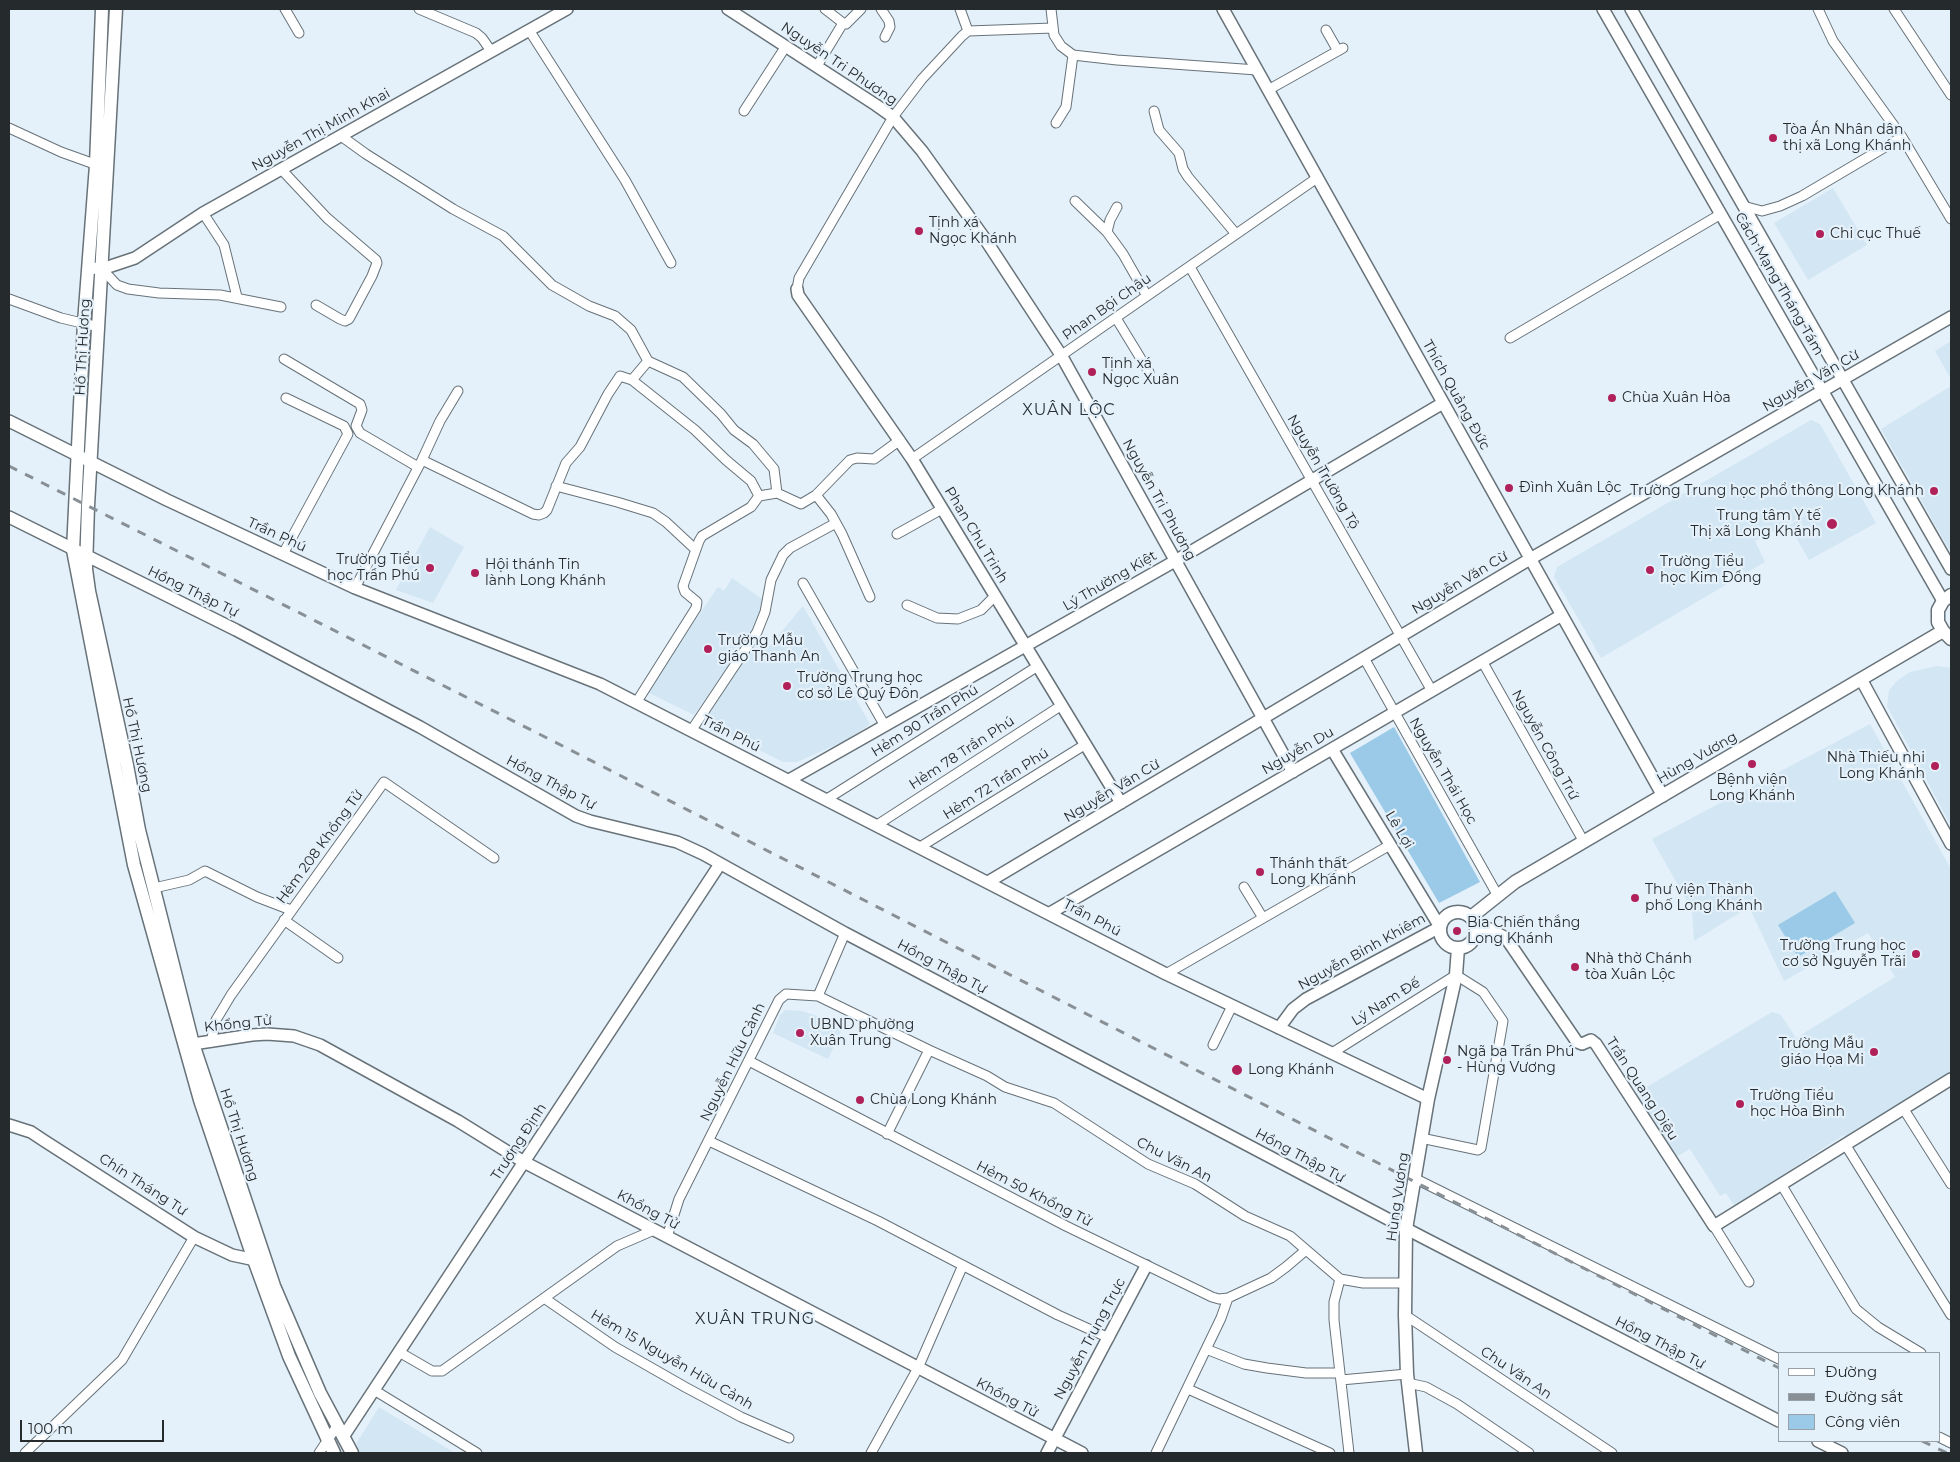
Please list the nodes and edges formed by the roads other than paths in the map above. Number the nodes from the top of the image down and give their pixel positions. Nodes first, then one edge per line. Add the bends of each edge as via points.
1 (102, 9) edge
2 (116, 9) edge
3 (285, 9) edge
4 (419, 9) edge
5 (567, 9) edge
6 (728, 9) edge
7 (824, 9) edge
8 (861, 9) edge
9 (881, 9) edge
10 (960, 9) edge
11 (1052, 9) edge
12 (1223, 9) edge
13 (1603, 9) edge
14 (1631, 9) edge
15 (1818, 9) edge
16 (1894, 9) edge
17 (843, 23) junction
18 (1053, 28) junction
19 (529, 30) junction
20 (1326, 30) dead end
21 (968, 31) junction
22 (299, 33) dead end
23 (885, 37) dead end
24 (786, 46) junction
25 (491, 51) junction
26 (1073, 55) junction
27 (817, 66) junction
28 (1257, 70) junction
29 (1268, 90) junction
30 (1951, 95) edge
31 (744, 111) dead end
32 (1154, 111) dead end
33 (893, 117) junction
34 (1056, 123) dead end
35 (9, 128) edge
36 (340, 136) junction
37 (1902, 137) junction
38 (102, 166) junction
39 (281, 169) junction
40 (1318, 178) junction
41 (1075, 202) dead end
42 (1744, 206) junction
43 (1117, 207) dead end
44 (203, 213) junction
45 (1721, 214) junction
46 (1951, 219) edge
47 (1107, 232) junction
48 (1236, 234) junction
49 (670, 263) dead end
50 (1190, 266) junction
51 (88, 268) junction
52 (102, 270) junction
53 (797, 289) joint
54 (1146, 296) junction
55 (237, 297) junction
56 (9, 299) edge
57 (316, 305) dead end
58 (281, 306) dead end
59 (1951, 317) edge
60 (1116, 318) junction
61 (84, 323) junction
62 (99, 326) junction
63 (1510, 338) dead end
64 (1061, 356) junction
65 (284, 359) dead end
66 (648, 361) junction
67 (1149, 372) dead end
68 (632, 380) junction
69 (1843, 380) junction
70 (458, 391) dead end
71 (1823, 391) junction
72 (286, 398) dead end
73 (1443, 403) junction
74 (9, 421) edge
75 (900, 440) junction
76 (77, 455) junction
77 (912, 459) junction
78 (92, 462) junction
79 (420, 464) junction
80 (1312, 481) junction
81 (556, 486) junction
82 (776, 493) junction
83 (816, 495) junction
84 (760, 496) junction
85 (942, 509) junction
86 (9, 517) edge
87 (836, 523) junction
88 (896, 534) dead end
89 (695, 548) junction
90 (73, 550) junction
91 (282, 554) junction
92 (86, 557) junction
93 (1530, 559) junction
94 (1175, 561) junction
95 (1951, 569) edge
96 (804, 583) dead end
97 (356, 588) junction
98 (995, 596) junction
99 (870, 597) dead end
100 (1947, 598) edge
101 (907, 605) dead end
102 (1562, 615) junction
103 (1947, 635) edge
104 (1401, 636) junction
105 (1026, 646) junction
106 (1364, 658) junction
107 (1482, 661) junction
108 (1038, 666) junction
109 (1861, 679) junction
110 (1432, 691) junction
111 (636, 703) junction
112 (1062, 705) junction
113 (1394, 713) junction
114 (1263, 718) junction
115 (885, 726) junction
116 (691, 731) junction
117 (1086, 744) junction
118 (1332, 749) junction
119 (1293, 772) junction
120 (790, 780) junction
121 (1663, 796) junction
122 (827, 799) junction
123 (1121, 803) junction
124 (877, 825) junction
125 (1584, 842) junction
126 (1951, 844) edge
127 (1390, 845) junction
128 (920, 847) junction
129 (494, 858) dead end
130 (720, 864) junction
131 (988, 882) junction
132 (1244, 887) dead end
133 (154, 888) junction
134 (1498, 896) junction
135 (291, 910) junction
136 (1050, 914) junction
137 (1263, 918) junction
138 (284, 920) junction
139 (1473, 922) junction
140 (1440, 927) junction
141 (845, 933) junction
142 (1458, 948) junction
143 (338, 958) dead end
144 (1166, 974) junction
145 (1456, 975) junction
146 (818, 996) junction
147 (1232, 1006) junction
148 (1279, 1028) junction
149 (211, 1042) junction
150 (193, 1044) junction
151 (1213, 1045) dead end
152 (929, 1050) junction
153 (1332, 1053) junction
154 (749, 1061) junction
155 (1951, 1079) edge
156 (1428, 1099) junction
157 (1903, 1108) junction
158 (9, 1125) edge
159 (887, 1134) junction
160 (1421, 1138) junction
161 (709, 1141) junction
162 (1845, 1144) junction
163 (524, 1162) junction
164 (1414, 1178) junction
165 (1781, 1184) junction
166 (1951, 1184) edge
167 (1714, 1226) junction
168 (1406, 1229) junction
169 (654, 1230) junction
170 (194, 1237) junction
171 (667, 1237) junction
172 (1306, 1250) junction
173 (259, 1261) junction
174 (963, 1265) junction
175 (1146, 1266) junction
176 (1340, 1279) junction
177 (1748, 1282) dead end
178 (1405, 1283) junction
179 (544, 1298) junction
180 (1228, 1298) junction
181 (1405, 1315) junction
182 (1951, 1315) edge
183 (1109, 1338) junction
184 (1206, 1349) junction
185 (399, 1352) junction
186 (1920, 1352) edge
187 (1778, 1359) edge
188 (918, 1368) junction
189 (1341, 1377) junction
190 (1408, 1379) junction
191 (1188, 1389) junction
192 (374, 1390) junction
193 (1778, 1420) edge
194 (340, 1432) junction
195 (789, 1438) dead end
196 (1054, 1439) junction
197 (1820, 1442) edge
198 (328, 1449) edge
199 (25, 1453) edge
200 (352, 1453) edge
201 (477, 1453) edge
202 (870, 1453) edge
203 (1047, 1453) edge
204 (1082, 1453) edge
205 (1156, 1453) edge
206 (1330, 1453) edge
207 (1349, 1453) edge
208 (1416, 1453) edge
209 (1529, 1453) edge
210 (1612, 1453) edge
211 (1842, 1453) edge

1 - 38 main road, Hồ Thị Hương
2 - 38 main road, Hồ Thị Hương
3 - 22 street
4 - 25 street via 476,33
5 - 19 street, Nguyễn Thị Minh Khai
6 - 24 street, Nguyễn Tri Phương
7 - 17 street
8 - 17 street via 846,24
9 - 23 street via 890,27
10 - 21 street
11 - 18 street
12 - 28 street, Thích Quảng Đức
13 - 45 street, Cách Mạng Tháng Tám
14 - 42 street, Cách Mạng Tháng Tám
15 - 37 street via 1833,41
16 - 30 street
17 - 27 street
18 - 21 street
18 - 26 street via 1061,46
19 - 25 street, Nguyễn Thị Minh Khai
19 - 49 street via 625,180
20 - 29 street via 1340,49
21 - 33 street via 922,78
24 - 27 street, Nguyễn Tri Phương
24 - 31 street
25 - 36 street, Nguyễn Thị Minh Khai
26 - 28 street
26 - 34 street via 1066,107
27 - 33 street, Nguyễn Tri Phương
28 - 29 street, Thích Quảng Đức
29 - 40 street, Thích Quảng Đức
32 - 48 street via 1159,130 1179,154 1188,177
33 - 53 street via 800,278
33 - 64 street, Nguyễn Tri Phương via 985,239
35 - 38 street via 61,152
36 - 39 street, Nguyễn Thị Minh Khai
36 - 66 street via 453,209 503,236 552,285 589,306 615,316 631,330
37 - 42 street via 1780,206 1762,210
37 - 46 street
38 - 51 main road, Hồ Thị Hương
38 - 52 main road, Hồ Thị Hương
39 - 44 street, Nguyễn Thị Minh Khai
39 - 57 street via 327,218 377,263 349,319 340,319
40 - 48 street, Phan Bội Châu
40 - 73 street, Thích Quảng Đức
41 - 47 street
42 - 69 street, Cách Mạng Tháng Tám
43 - 47 street
44 - 52 street, Nguyễn Thị Minh Khai via 135,258
44 - 55 street via 224,245
45 - 63 street
45 - 71 street, Cách Mạng Tháng Tám
47 - 54 street
48 - 50 street, Phan Bội Châu
50 - 54 street, Phan Bội Châu
50 - 80 street, Nguyễn Trường Tộ
51 - 52 street, Nguyễn Thị Minh Khai
51 - 61 main road, Hồ Thị Hương
52 - 55 street via 117,285 128,289
52 - 62 main road, Hồ Thị Hương
53 - 75 street, Phan Chu Trinh
54 - 60 street, Phan Bội Châu
55 - 58 street
56 - 61 street
59 - 69 street, Nguyễn Văn Cừ
60 - 64 street, Phan Bội Châu
60 - 67 street
61 - 62 street
61 - 76 main road, Hồ Thị Hương
62 - 78 main road, Hồ Thị Hương
64 - 77 street, Phan Bội Châu
64 - 94 street, Nguyễn Tri Phương
65 - 79 street via 360,404 362,410 356,426 360,433
66 - 68 street
66 - 82 street via 683,377 734,430 753,444 774,469
68 - 81 street via 624,376 617,378 580,448 566,463
68 - 84 street via 695,430 751,481
69 - 71 street, Nguyễn Văn Cừ
69 - 95 street, Cách Mạng Tháng Tám
70 - 79 street
71 - 93 street, Nguyễn Văn Cừ
71 - 100 street, Cách Mạng Tháng Tám
72 - 91 street via 344,426 348,434
73 - 80 street, Lý Thường Kiệt
73 - 93 street, Thích Quảng Đức
74 - 76 street, Trần Phú
75 - 77 street, Phan Chu Trinh
75 - 83 street via 874,459 850,460
76 - 78 street, Trần Phú
76 - 90 main road, Hồ Thị Hương
77 - 85 street, Phan Chu Trinh
78 - 91 street, Trần Phú
78 - 92 main road, Hồ Thị Hương
79 - 81 street via 539,515 547,510
79 - 97 street
80 - 94 street, Lý Thường Kiệt
80 - 104 street, Nguyễn Trường Tộ
81 - 89 street via 652,513
82 - 83 street via 801,504
82 - 84 street
83 - 87 street
84 - 89 street via 751,507 702,536
85 - 88 street
85 - 98 street, Phan Chu Trinh
86 - 90 street, Hồng Thập Tự
87 - 99 street
87 - 116 street via 783,555 771,580 765,612 756,632
89 - 111 street via 683,586 696,602 696,608
90 - 92 street, Hồng Thập Tự
90 - 173 main road, Hồ Thị Hương via 134,865 200,1100
91 - 97 street, Trần Phú
92 - 130 street, Hồng Thập Tự via 275,650 420,727 576,816 676,842
92 - 133 main road, Hồ Thị Hương via 89,591
93 - 102 street, Thích Quảng Đức
93 - 104 street, Nguyễn Văn Cừ
94 - 105 street, Lý Thường Kiệt
94 - 114 street, Nguyễn Tri Phương
96 - 115 street
97 - 111 street, Trần Phú via 582,676
98 - 101 street via 981,610 958,619 937,618
98 - 105 street, Phan Chu Trinh
100 - 103 main road via 1938,610 1938,622
102 - 107 street, Nguyễn Du
102 - 121 street, Thích Quảng Đức
103 - 109 main road, Hùng Vương
104 - 106 street, Nguyễn Văn Cừ
104 - 110 street, Nguyễn Trường Tộ
105 - 108 street, Phan Chu Trinh
105 - 115 street, Lý Thường Kiệt
106 - 113 street, Nguyễn Thái Học
106 - 114 street, Nguyễn Văn Cừ
107 - 110 street, Nguyễn Du
107 - 125 street, Nguyễn Công Trứ
108 - 112 street, Phan Chu Trinh
108 - 122 street, Hẻm 90 Trần Phú
109 - 121 main road, Hùng Vương
109 - 126 street
110 - 113 street, Nguyễn Du
111 - 116 street, Trần Phú
112 - 117 street, Phan Chu Trinh
112 - 124 street, Hẻm 78 Trần Phú
113 - 118 street, Nguyễn Du
113 - 134 street, Nguyễn Thái Học
114 - 119 street, Nguyễn Tri Phương
114 - 123 street, Nguyễn Văn Cừ
115 - 120 street, Lý Thường Kiệt
116 - 120 street, Trần Phú
117 - 123 street, Phan Chu Trinh
117 - 128 street, Hẻm 72 Trần Phú
118 - 119 street, Nguyễn Du
118 - 127 street, Lê Lợi
119 - 136 street, Nguyễn Du
120 - 122 street, Trần Phú
121 - 125 main road, Hùng Vương
122 - 124 street, Trần Phú
123 - 131 street, Nguyễn Văn Cừ
124 - 128 street, Trần Phú
125 - 134 main road, Hùng Vương via 1515,882
127 - 137 street
127 - 140 street, Lê Lợi
128 - 131 street, Trần Phú
129 - 135 street, Hẻm 208 Khổng Tử via 384,782
130 - 141 street, Hồng Thập Tự
130 - 163 street, Trương Định
131 - 136 street, Trần Phú
132 - 137 street
133 - 135 street via 189,880 205,870 257,897
133 - 150 main road, Hồ Thị Hương
134 - 139 main road, Hùng Vương
135 - 138 street, Hẻm 208 Khổng Tử
136 - 144 street, Trần Phú
137 - 144 street
138 - 143 street
138 - 149 street, Hẻm 208 Khổng Tử via 223,1007
139 - 140 main road via 1463,912 1454,912 1444,918
139 - 142 main road via 1475,935 1472,941
139 - 167 street, Trần Quang Diệu via 1506,938 1577,1042 1582,1044 1591,1040 1596,1044
140 - 142 main road via 1444,942
140 - 148 street, Nguyễn Bỉnh Khiêm via 1306,999 1293,1009
141 - 146 street
141 - 168 street, Hồng Thập Tự
142 - 145 main road, Hùng Vương
144 - 147 street, Trần Phú
145 - 153 street, Lý Nam Đế
145 - 156 main road, Hùng Vương
145 - 160 street via 1483,992 1503,1021 1482,1144 1478,1150
146 - 152 street, Chu Văn An
146 - 154 street, Nguyễn Hữu Cảnh via 782,996
147 - 148 street, Trần Phú
147 - 151 street
148 - 153 street, Trần Phú
149 - 150 street, Khổng Tử
149 - 163 street, Khổng Tử via 267,1034 306,1039 458,1121
150 - 173 main road, Hồ Thị Hương
152 - 159 street
152 - 172 street, Chu Văn An via 1005,1087 1054,1103 1148,1164 1195,1184 1245,1216 1290,1236
153 - 156 street, Trần Phú
154 - 159 street, Hẻm 50 Khổng Tử
154 - 161 street, Nguyễn Hữu Cảnh
155 - 157 street
156 - 160 main road, Hùng Vương
157 - 162 street
157 - 166 street
158 - 170 street, Chín Tháng Tư via 31,1132
159 - 175 street, Hẻm 50 Khổng Tử
160 - 164 main road, Hùng Vương
161 - 171 street, Nguyễn Hữu Cảnh via 679,1199
161 - 174 street
162 - 165 street
162 - 182 street
163 - 169 street, Khổng Tử
163 - 185 street, Trương Định
164 - 168 main road, Hùng Vương
164 - 187 street
165 - 167 street
165 - 186 street via 1856,1309 1878,1327
167 - 177 street, Trần Quang Diệu
168 - 178 main road, Hùng Vương
168 - 193 street, Hồng Thập Tự
169 - 171 street, Khổng Tử
169 - 179 street via 617,1246
170 - 173 street, Chín Tháng Tư via 232,1255
170 - 199 street via 122,1360
171 - 188 street, Khổng Tử
172 - 176 street, Chu Văn An
172 - 180 street via 1277,1274
173 - 194 main road, Hồ Thị Hương
173 - 198 main road, Hồ Thị Hương via 289,1356
174 - 183 street
174 - 188 street
175 - 180 street, Hẻm 50 Khổng Tử via 1212,1297
175 - 183 street, Nguyễn Trung Trực
176 - 178 street via 1363,1283
176 - 189 street via 1334,1310
178 - 181 main road, Hùng Vương
179 - 185 street via 442,1371 432,1371
179 - 195 street, Hẻm 15 Nguyễn Hữu Cảnh via 604,1339 685,1387
180 - 184 street
181 - 190 main road, Hùng Vương
181 - 210 street, Chu Văn An
183 - 196 street, Nguyễn Trung Trực
184 - 189 street via 1244,1364
184 - 191 street
185 - 192 street, Trương Định
188 - 196 street, Khổng Tử
188 - 202 street
189 - 190 street
189 - 207 street
190 - 208 main road, Hùng Vương
190 - 209 street via 1457,1404
191 - 205 street
191 - 206 street
192 - 194 street, Trương Định
192 - 201 street
194 - 198 main road
194 - 200 main road, Hồ Thị Hương
196 - 203 street, Nguyễn Trung Trực
196 - 204 street, Khổng Tử
197 - 211 street

